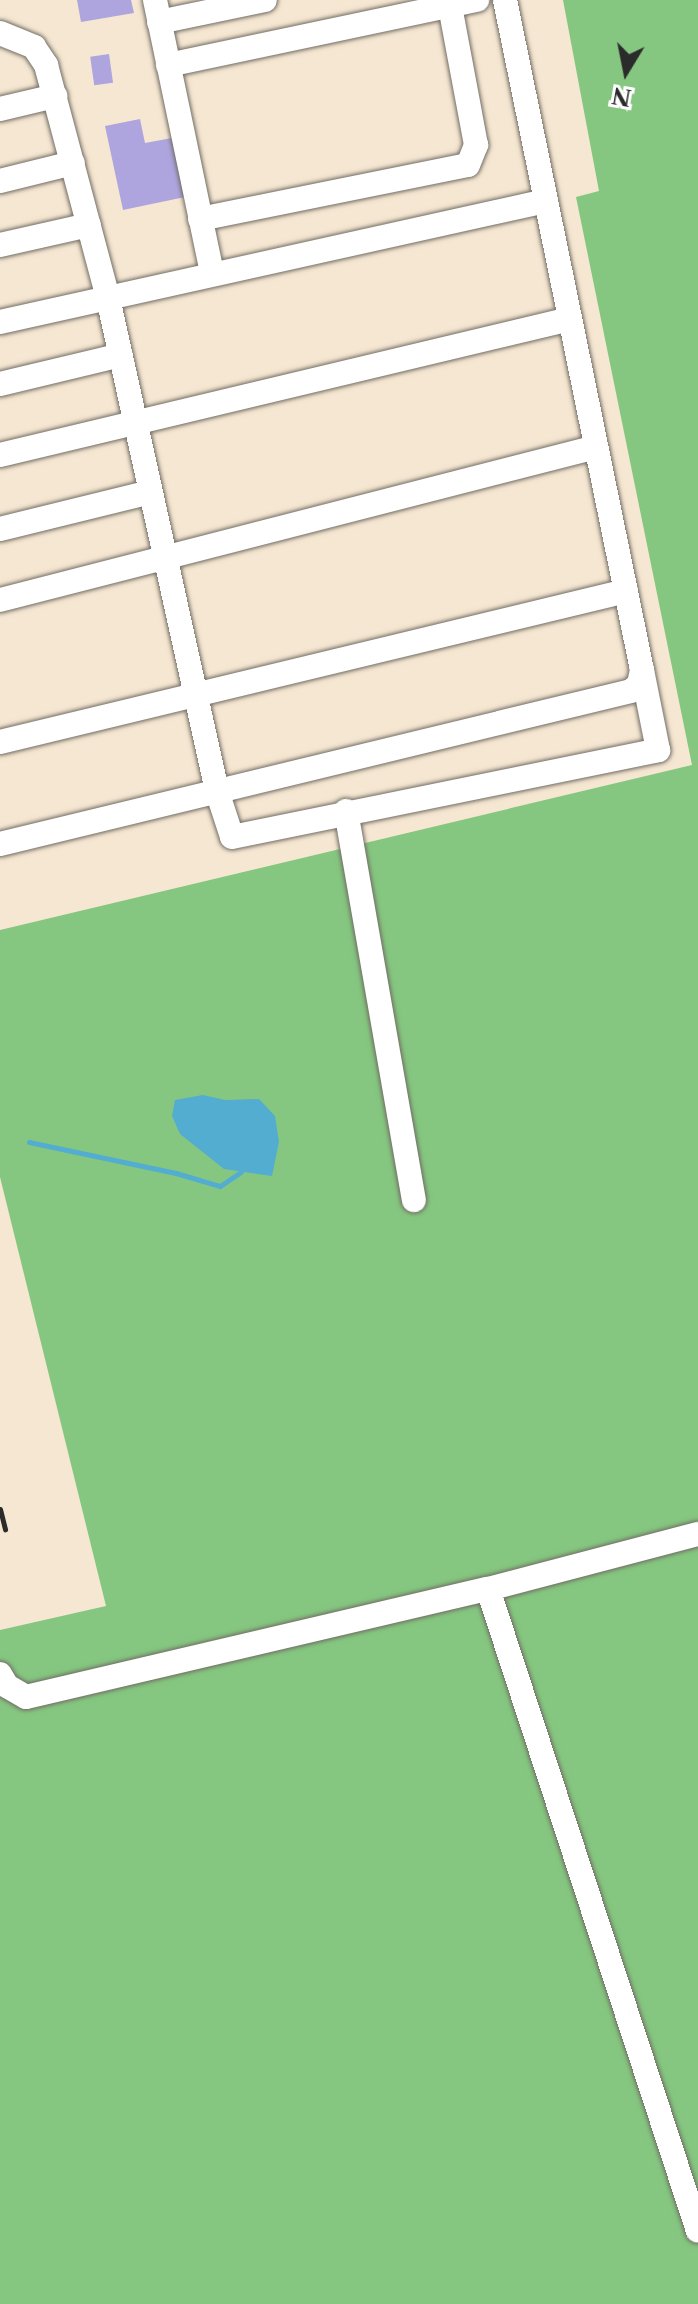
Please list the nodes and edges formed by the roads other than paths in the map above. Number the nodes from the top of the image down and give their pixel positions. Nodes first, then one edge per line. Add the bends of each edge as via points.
1 (265, 0) edge
2 (477, 0) edge
3 (505, 0) edge
4 (450, 6) junction
5 (157, 11) edge
6 (0, 33) edge
7 (168, 65) junction
8 (55, 96) junction
9 (0, 109) edge
10 (73, 163) junction
11 (0, 181) edge
12 (546, 201) junction
13 (200, 219) junction
14 (89, 225) junction
15 (0, 245) edge
16 (212, 273) junction
17 (108, 298) junction
18 (570, 319) junction
19 (0, 322) edge
20 (121, 355) junction
21 (0, 384) edge
22 (136, 423) junction
23 (596, 447) junction
24 (0, 455) edge
25 (151, 492) junction
26 (0, 529) edge
27 (166, 558) junction
28 (626, 591) junction
29 (0, 600) edge
30 (642, 670) junction
31 (196, 695) junction
32 (0, 742) edge
33 (217, 791) junction
34 (346, 811) junction
35 (0, 844) edge
36 (414, 1200) dead end
37 (698, 1534) edge
38 (488, 1589) junction
39 (0, 1674) edge
40 (698, 2231) edge

1 - 5 lane
2 - 4 lane
3 - 12 lane
4 - 7 lane
4 - 13 lane via 476,145 468,165
5 - 7 lane
6 - 8 lane via 34,47
7 - 13 lane
8 - 9 lane
8 - 10 lane
10 - 11 lane
10 - 14 lane
12 - 16 lane
12 - 18 lane
13 - 16 lane
14 - 15 lane
14 - 17 lane
16 - 17 lane
17 - 19 lane
17 - 20 lane
18 - 22 lane
18 - 23 lane
20 - 21 lane
20 - 22 lane
22 - 24 lane
22 - 25 lane
23 - 27 lane
23 - 28 lane
25 - 26 lane
25 - 27 lane
27 - 29 lane
27 - 31 lane
28 - 30 lane
28 - 31 lane
30 - 33 lane via 631,691
30 - 34 lane via 658,750
31 - 32 lane
31 - 33 lane
33 - 34 lane via 232,837
33 - 35 lane
34 - 36 lane
37 - 38 lane
38 - 39 lane via 26,1697 7,1686
38 - 40 lane

